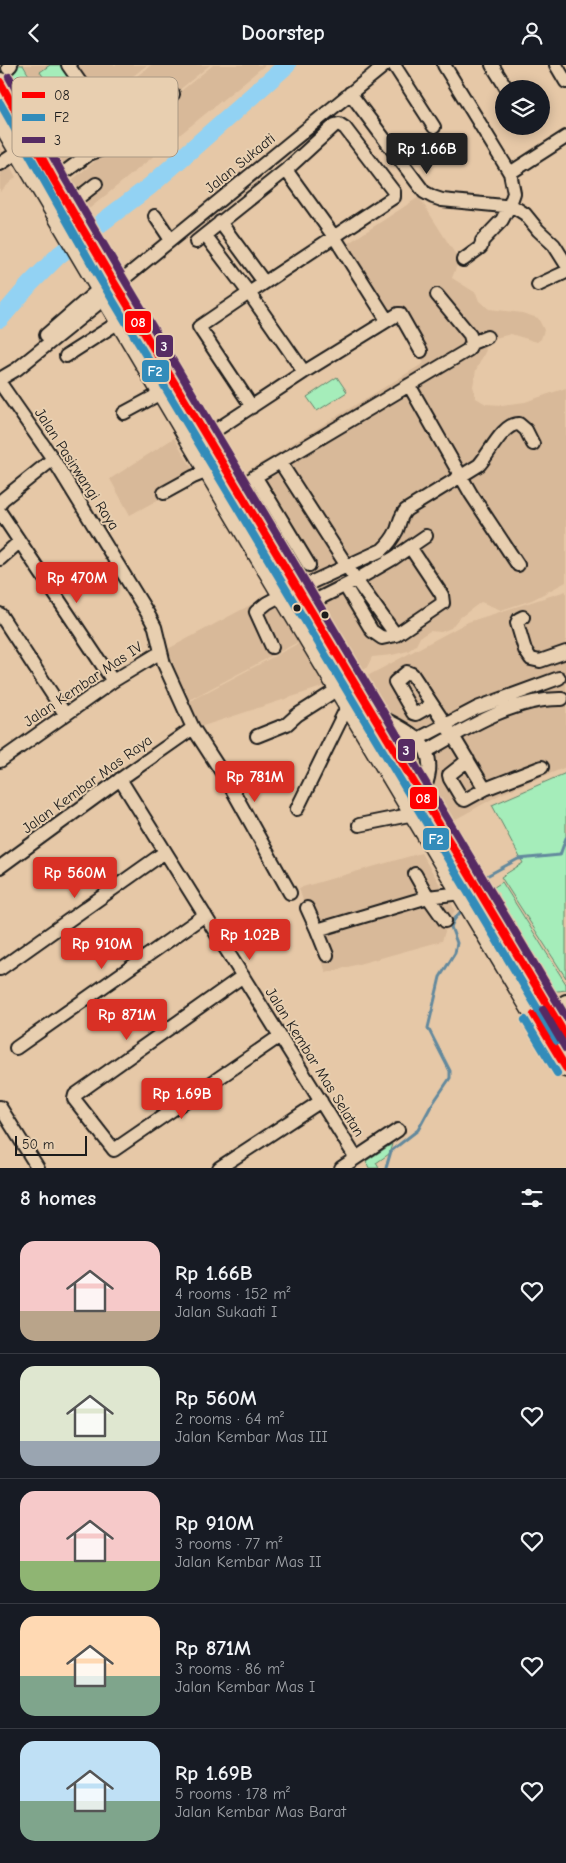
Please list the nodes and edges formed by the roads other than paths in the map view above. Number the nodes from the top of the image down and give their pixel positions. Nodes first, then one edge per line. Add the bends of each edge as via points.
1 (68, 65) edge
2 (385, 65) edge
3 (394, 65) edge
4 (444, 65) edge
5 (492, 65) edge
6 (556, 65) edge
7 (6, 71) edge
8 (76, 77) edge
9 (501, 80) edge
10 (566, 82) edge
11 (12, 86) edge
12 (350, 93) junction
13 (0, 120) edge
14 (434, 127) dead end
15 (566, 137) edge
16 (12, 141) edge
17 (12, 156) edge
18 (22, 157) edge
19 (42, 157) edge
20 (84, 157) edge
21 (0, 164) edge
22 (286, 170) junction
23 (510, 173) junction
24 (54, 179) junction
25 (96, 184) dead end
26 (509, 207) junction
27 (68, 215) junction
28 (155, 216) dead end
29 (220, 222) junction
30 (335, 238) junction
31 (171, 240) junction
32 (560, 254) edge
33 (463, 260) dead end
34 (566, 272) edge
35 (264, 282) junction
36 (104, 284) junction
37 (538, 285) dead end
38 (249, 293) junction
39 (437, 295) dead end
40 (388, 320) junction
41 (120, 323) junction
42 (487, 337) dead end
43 (472, 343) junction
44 (421, 351) dead end
45 (66, 356) dead end
46 (304, 373) junction
47 (2, 379) edge
48 (409, 385) junction
49 (161, 393) junction
50 (252, 407) junction
51 (124, 413) dead end
52 (207, 436) junction
53 (533, 444) dead end
54 (53, 459) junction
55 (280, 462) junction
56 (208, 471) junction
57 (255, 476) junction
58 (461, 477) junction
59 (238, 487) junction
60 (164, 493) dead end
61 (0, 504) edge
62 (0, 512) edge
63 (266, 533) junction
64 (426, 535) dead end
65 (19, 542) junction
66 (250, 542) junction
67 (410, 547) junction
68 (0, 559) edge
69 (309, 565) dead end
70 (518, 565) dead end
71 (347, 567) junction
72 (350, 583) junction
73 (299, 588) junction
74 (282, 595) junction
75 (308, 604) junction
76 (0, 614) edge
77 (523, 617) dead end
78 (272, 647) dead end
79 (161, 652) junction
80 (566, 652) edge
81 (540, 661) junction
82 (562, 674) edge
83 (113, 681) junction
84 (546, 681) junction
85 (338, 689) junction
86 (520, 691) junction
87 (564, 701) edge
88 (525, 704) junction
89 (348, 705) junction
90 (432, 705) dead end
91 (373, 713) junction
92 (65, 714) junction
93 (445, 724) junction
94 (193, 728) junction
95 (257, 736) dead end
96 (454, 736) junction
97 (418, 739) junction
98 (427, 751) junction
99 (0, 761) edge
100 (468, 761) junction
101 (542, 767) dead end
102 (120, 779) junction
103 (485, 789) junction
104 (422, 795) junction
105 (297, 809) dead end
106 (414, 814) junction
107 (359, 825) dead end
108 (165, 852) junction
109 (0, 867) edge
110 (415, 874) dead end
111 (290, 893) dead end
112 (461, 893) junction
113 (428, 897) junction
114 (307, 908) dead end
115 (205, 915) junction
116 (444, 921) dead end
117 (317, 930) junction
118 (327, 955) dead end
119 (0, 969) edge
120 (243, 976) junction
121 (566, 1001) edge
122 (550, 1010) junction
123 (280, 1035) junction
124 (566, 1036) edge
125 (16, 1048) dead end
126 (566, 1068) edge
127 (321, 1101) junction
128 (0, 1107) edge
129 (398, 1130) dead end
130 (356, 1158) junction
131 (38, 1168) edge
132 (219, 1168) edge
133 (342, 1168) edge

1 - 8 street
2 - 12 street, Jalan Sukaati
3 - 14 street
4 - 23 street
5 - 9 street
6 - 10 street
7 - 11 highway
12 - 26 street via 424,192 452,201
12 - 31 street, Jalan Sukaati
13 - 16 highway
15 - 23 street
17 - 21 street
18 - 27 highway
19 - 24 highway
20 - 24 street
22 - 29 street
22 - 30 street
22 - 30 street via 338,124 345,128 394,192 394,197
23 - 26 street via 514,193
24 - 27 highway
25 - 27 street
26 - 32 street via 525,214
26 - 33 street via 502,220 482,241 481,247
27 - 36 highway
28 - 31 street
29 - 35 street
29 - 38 street via 200,238
30 - 35 street
30 - 40 street
31 - 36 street, Jalan Sukaati
34 - 37 street
35 - 38 street
36 - 41 highway
36 - 47 street, Jalan Sukaati via 13,363
36 - 52 highway
38 - 46 street
38 - 50 street via 199,327
39 - 43 street via 470,335
40 - 44 street via 400,314
40 - 46 street
41 - 45 street
41 - 49 highway
42 - 43 street
43 - 48 street via 468,351
46 - 50 street
47 - 54 street, Jalan Pasirwangi Raya
48 - 55 street
48 - 58 street
49 - 51 street
49 - 56 highway
50 - 52 street
52 - 59 highway
53 - 58 street via 519,423 512,423 479,465
54 - 61 street
54 - 79 street, Jalan Pasirwangi Raya via 148,614
55 - 57 street
55 - 71 street
56 - 60 street
56 - 66 highway
57 - 59 street
57 - 69 street
58 - 70 street
58 - 71 street via 406,510 388,545
59 - 63 highway
62 - 65 street
63 - 66 highway
63 - 73 highway
64 - 67 street
65 - 68 street
65 - 83 street
66 - 74 highway
67 - 72 street
67 - 72 street via 442,595 443,603 396,635
71 - 72 street
71 - 73 street
72 - 75 street
73 - 75 highway
74 - 78 street via 256,612
74 - 85 highway
75 - 91 highway
76 - 92 street
77 - 81 street via 517,623 525,650 531,659
79 - 83 street, Jalan Kembar Mas IV
79 - 94 street, Jalan Pasirwangi Raya
80 - 81 street
81 - 84 street
82 - 84 street
82 - 87 street via 557,685
83 - 92 street, Jalan Kembar Mas IV
84 - 86 street
85 - 89 highway
85 - 95 street via 286,724
86 - 88 street
86 - 93 street
87 - 88 street via 549,699
88 - 96 street via 484,719
89 - 105 street
89 - 106 highway
90 - 93 street
91 - 97 street
91 - 104 highway
92 - 99 street, Jalan Kembar Mas IV
93 - 96 street
93 - 97 street
94 - 102 street, Jalan Kembar Mas Raya
94 - 111 street, Jalan Pasirwangi Raya via 228,782
96 - 98 street
96 - 100 street
97 - 98 street
98 - 104 street via 429,771
100 - 103 street
100 - 103 street via 451,772 450,779 462,799
101 - 103 street
102 - 108 street, Jalan Kembar Mas Selatan
102 - 109 street, Jalan Kembar Mas Raya
104 - 122 highway
106 - 107 street
106 - 112 highway
108 - 115 street, Jalan Kembar Mas Selatan
108 - 119 street
110 - 113 street
112 - 113 street
112 - 126 highway
113 - 116 street
113 - 117 street
114 - 117 street
115 - 120 street, Jalan Kembar Mas Selatan
115 - 125 street
117 - 118 street
120 - 123 street, Jalan Kembar Mas Selatan
120 - 123 street via 75,1095 74,1099 114,1150
121 - 122 street
122 - 124 highway
123 - 127 street, Jalan Kembar Mas Selatan
127 - 130 street, Jalan Kembar Mas Selatan
127 - 132 street
128 - 131 street
129 - 130 street
130 - 133 street

